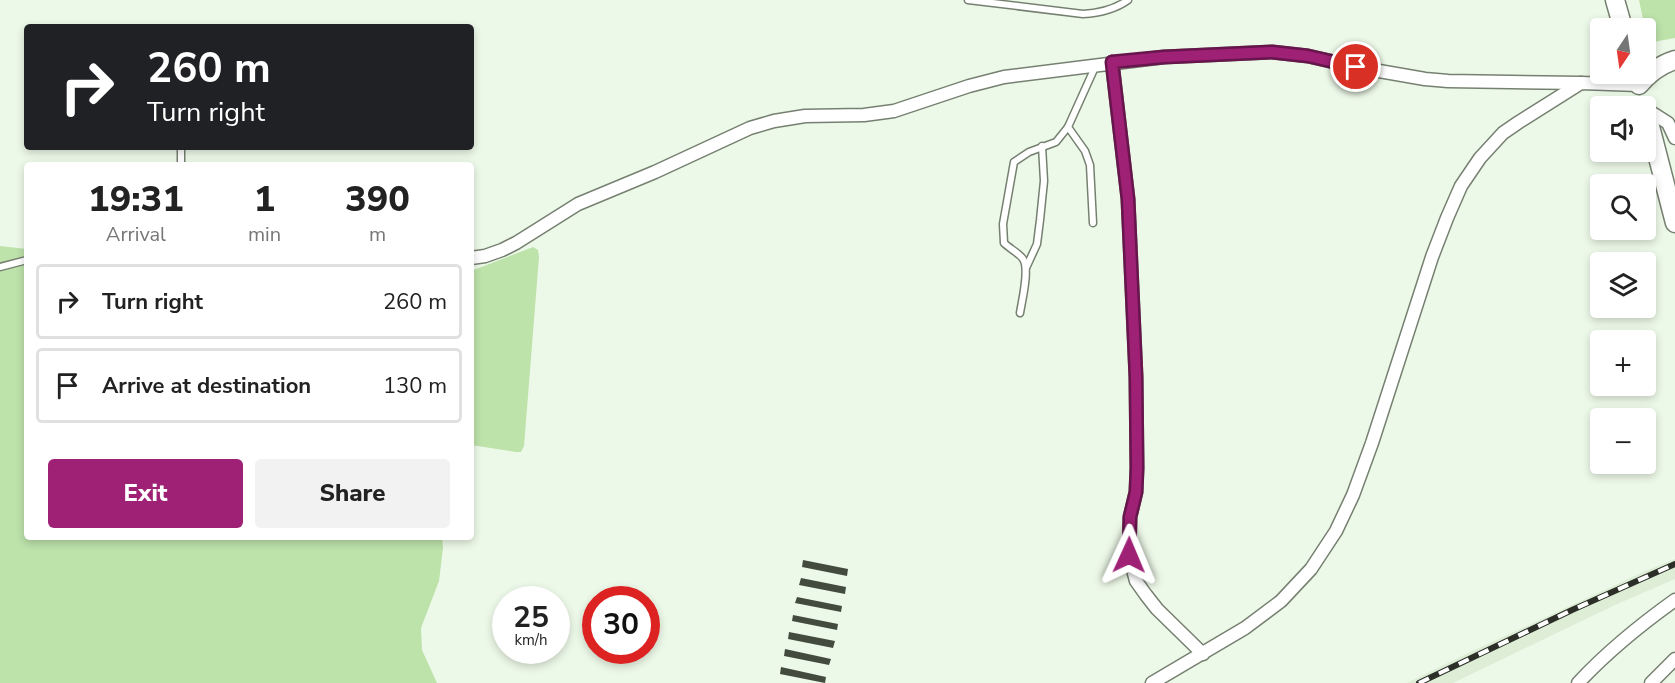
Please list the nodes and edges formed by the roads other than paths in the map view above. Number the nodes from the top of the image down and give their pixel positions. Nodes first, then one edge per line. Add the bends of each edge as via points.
1 (968, 0) edge
2 (1128, 0) edge
3 (1615, 0) edge
4 (1620, 18) edge
5 (1675, 60) edge
6 (1112, 62) junction
7 (1096, 64) junction
8 (1656, 68) edge
9 (1590, 82) edge
10 (1581, 83) junction
11 (1656, 116) edge
12 (1068, 127) junction
13 (1675, 138) edge
14 (1042, 146) junction
15 (1656, 151) edge
16 (1093, 223) dead end
17 (1675, 223) edge
18 (474, 258) edge
19 (24, 261) edge
20 (0, 267) edge
21 (1026, 268) junction
22 (1020, 313) dead end
23 (1675, 600) edge
24 (1203, 654) junction
25 (1675, 658) edge
26 (1152, 683) edge
27 (1578, 683) edge
28 (1651, 683) edge

1 - 2 lane via 1083,14 1111,10
3 - 4 main road
5 - 8 main road
6 - 7 street
6 - 10 street via 1272,52 1425,79
6 - 24 street via 1128,199 1136,377 1137,468 1129,555 1136,581 1146,595
7 - 12 lane
7 - 18 street via 1004,77 894,111 774,121 578,204 516,243
9 - 10 street
10 - 24 street via 1503,133 1469,172 1432,257 1372,443 1336,531 1311,569 1281,601
11 - 13 street via 1668,123
12 - 14 lane via 1056,142
12 - 16 lane via 1090,165
14 - 21 lane via 1044,181 1037,244
14 - 21 lane via 1014,162 1003,224 1004,243 1022,257
15 - 17 main road
19 - 20 lane
21 - 22 lane
23 - 27 street via 1605,655
24 - 26 street
25 - 28 street

